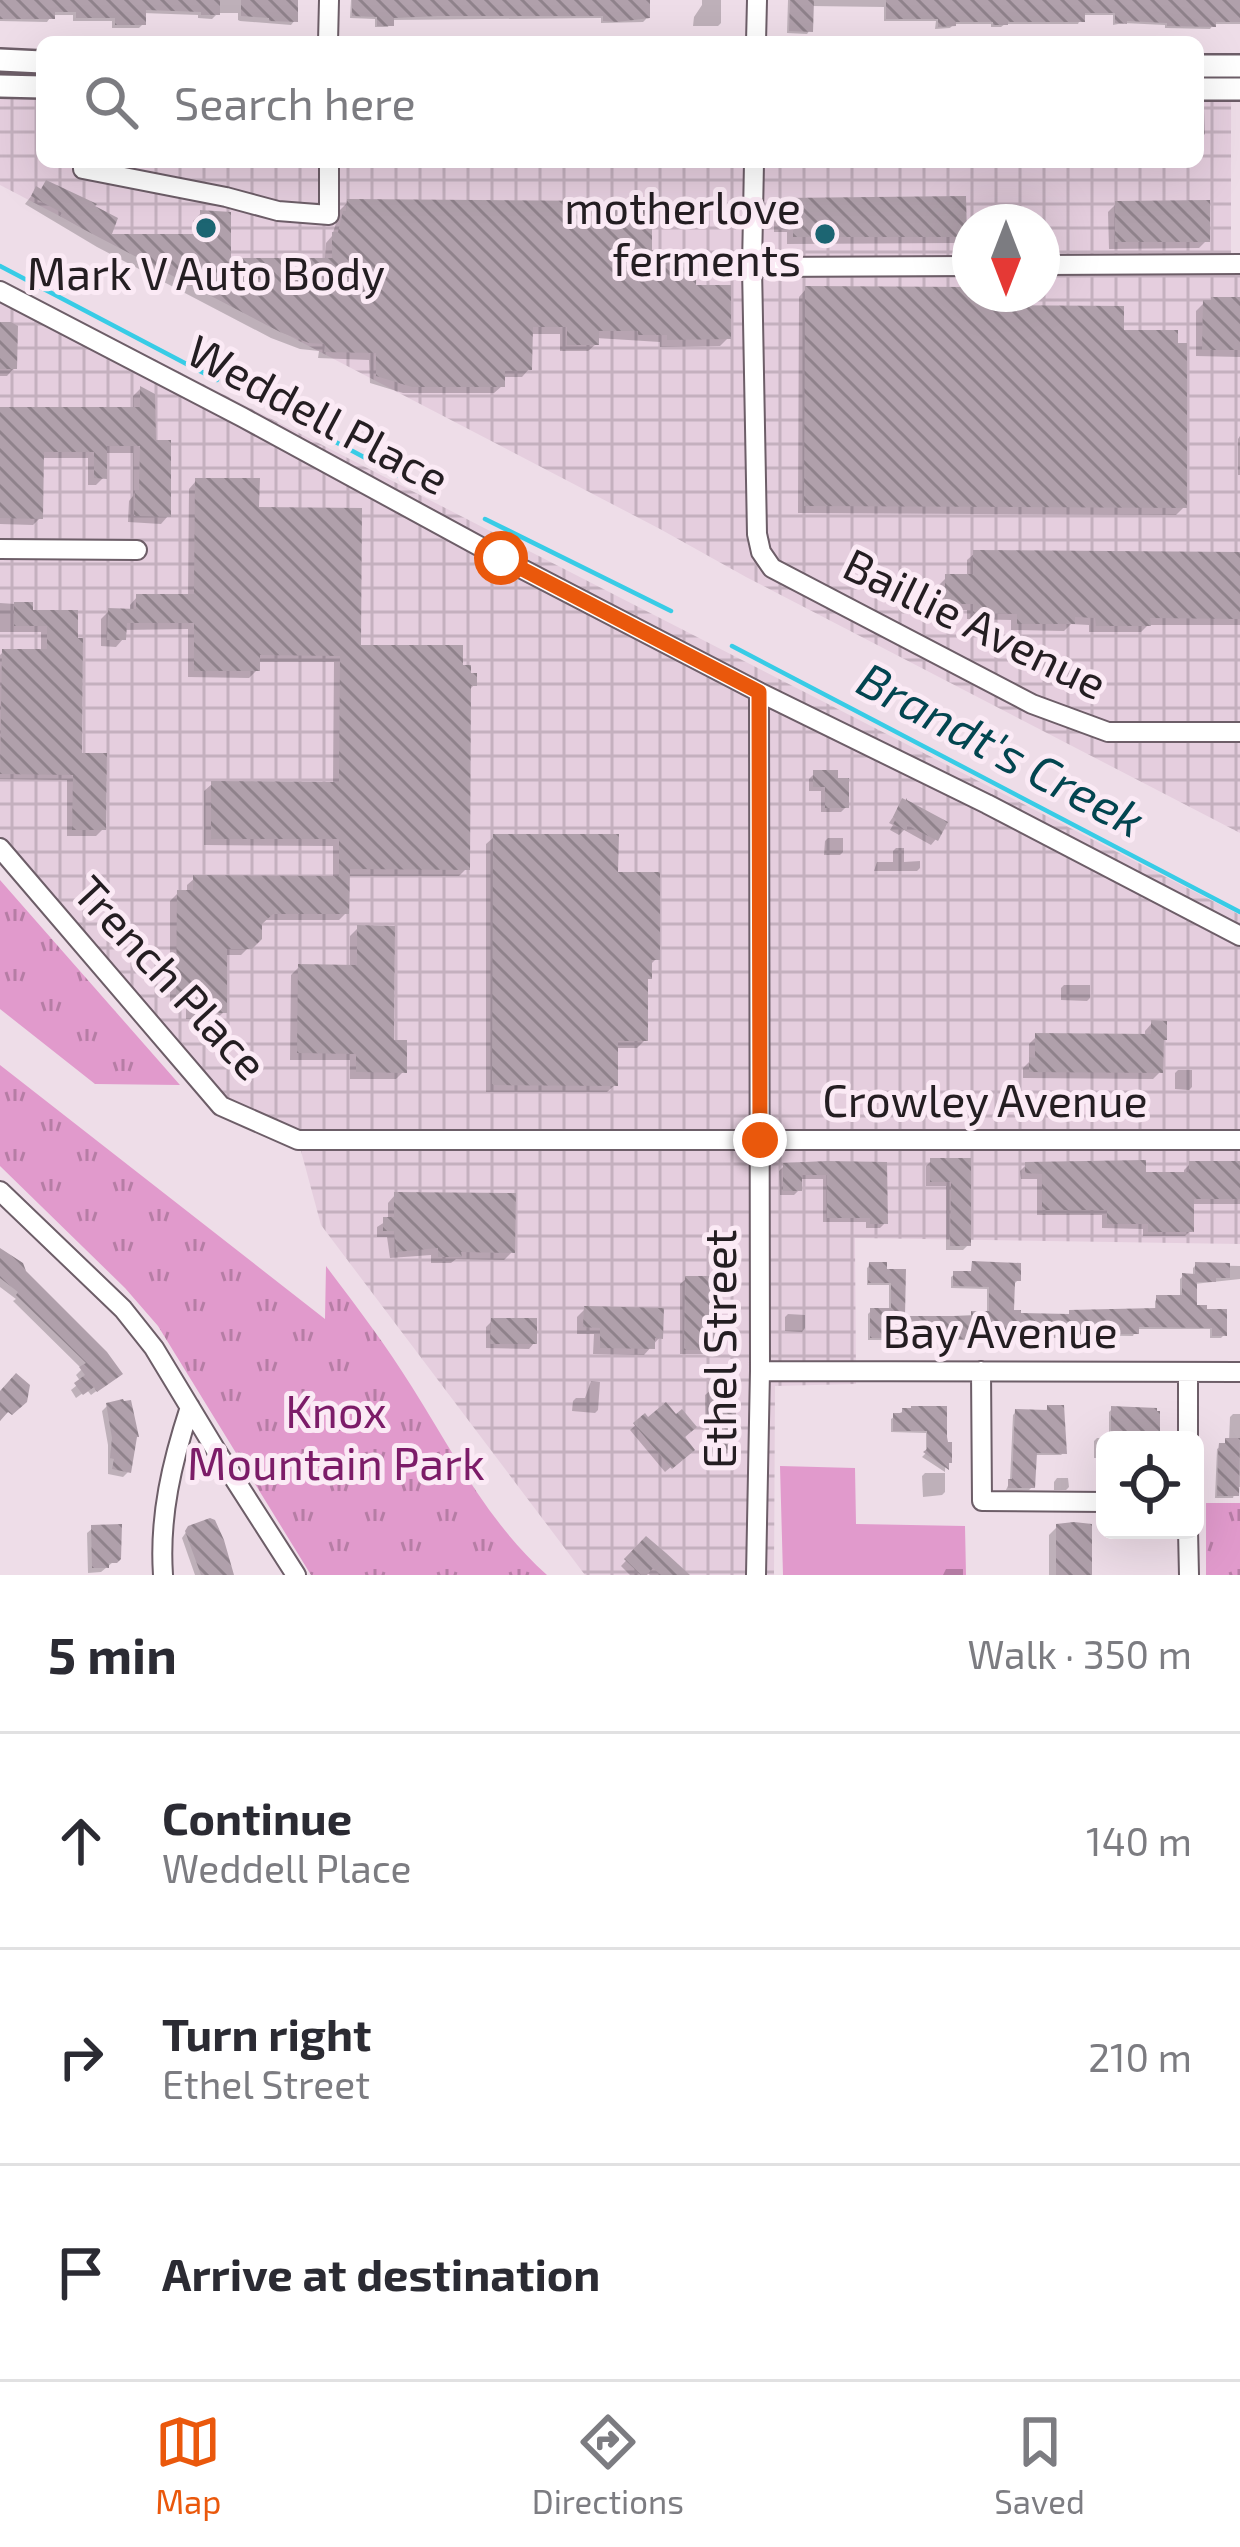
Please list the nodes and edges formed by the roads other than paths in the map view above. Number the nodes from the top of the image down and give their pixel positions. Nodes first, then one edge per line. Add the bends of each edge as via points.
1 (329, 0) edge
2 (757, 0) edge
3 (328, 36) edge
4 (756, 36) edge
5 (0, 60) edge
6 (36, 62) edge
7 (1204, 66) edge
8 (1240, 66) edge
9 (0, 86) edge
10 (36, 87) edge
11 (1204, 89) edge
12 (1240, 89) edge
13 (329, 168) edge
14 (754, 168) edge
15 (83, 169) dead end
16 (1240, 264) edge
17 (952, 266) edge
18 (1060, 266) edge
19 (752, 267) junction
20 (0, 292) edge
21 (0, 549) edge
22 (137, 550) dead end
23 (759, 692) junction
24 (1240, 732) edge
25 (0, 848) edge
26 (1240, 936) edge
27 (298, 1140) joint
28 (760, 1140) junction
29 (1240, 1140) edge
30 (0, 1191) edge
31 (760, 1371) junction
32 (980, 1371) junction
33 (1188, 1372) junction
34 (1240, 1372) edge
35 (190, 1407) junction
36 (1188, 1431) edge
37 (1096, 1502) edge
38 (1189, 1539) edge
39 (163, 1575) edge
40 (296, 1575) edge
41 (756, 1575) edge
42 (1189, 1575) edge

1 - 3 street
2 - 4 street
5 - 6 main road
7 - 8 main road
9 - 10 main road
11 - 12 main road
13 - 15 street via 329,215 278,212
14 - 19 street
16 - 18 street
17 - 19 street
19 - 24 street, Baillie Avenue via 757,534 772,568 1032,704 1108,732
20 - 23 street, Weddell Place
21 - 22 street
23 - 26 street, Weddell Place
23 - 28 street, Ethel Street
25 - 27 street, Trench Place via 221,1106
27 - 28 street, Crowley Avenue
28 - 29 street, Crowley Avenue
28 - 31 street, Ethel Street
30 - 35 street via 123,1309
31 - 32 street, Bay Avenue
31 - 41 street, Ethel Street
32 - 33 street, Bay Avenue
32 - 37 street via 982,1502
33 - 34 street, Bay Avenue
33 - 36 street
35 - 39 street via 166,1494
35 - 40 street
38 - 42 street

